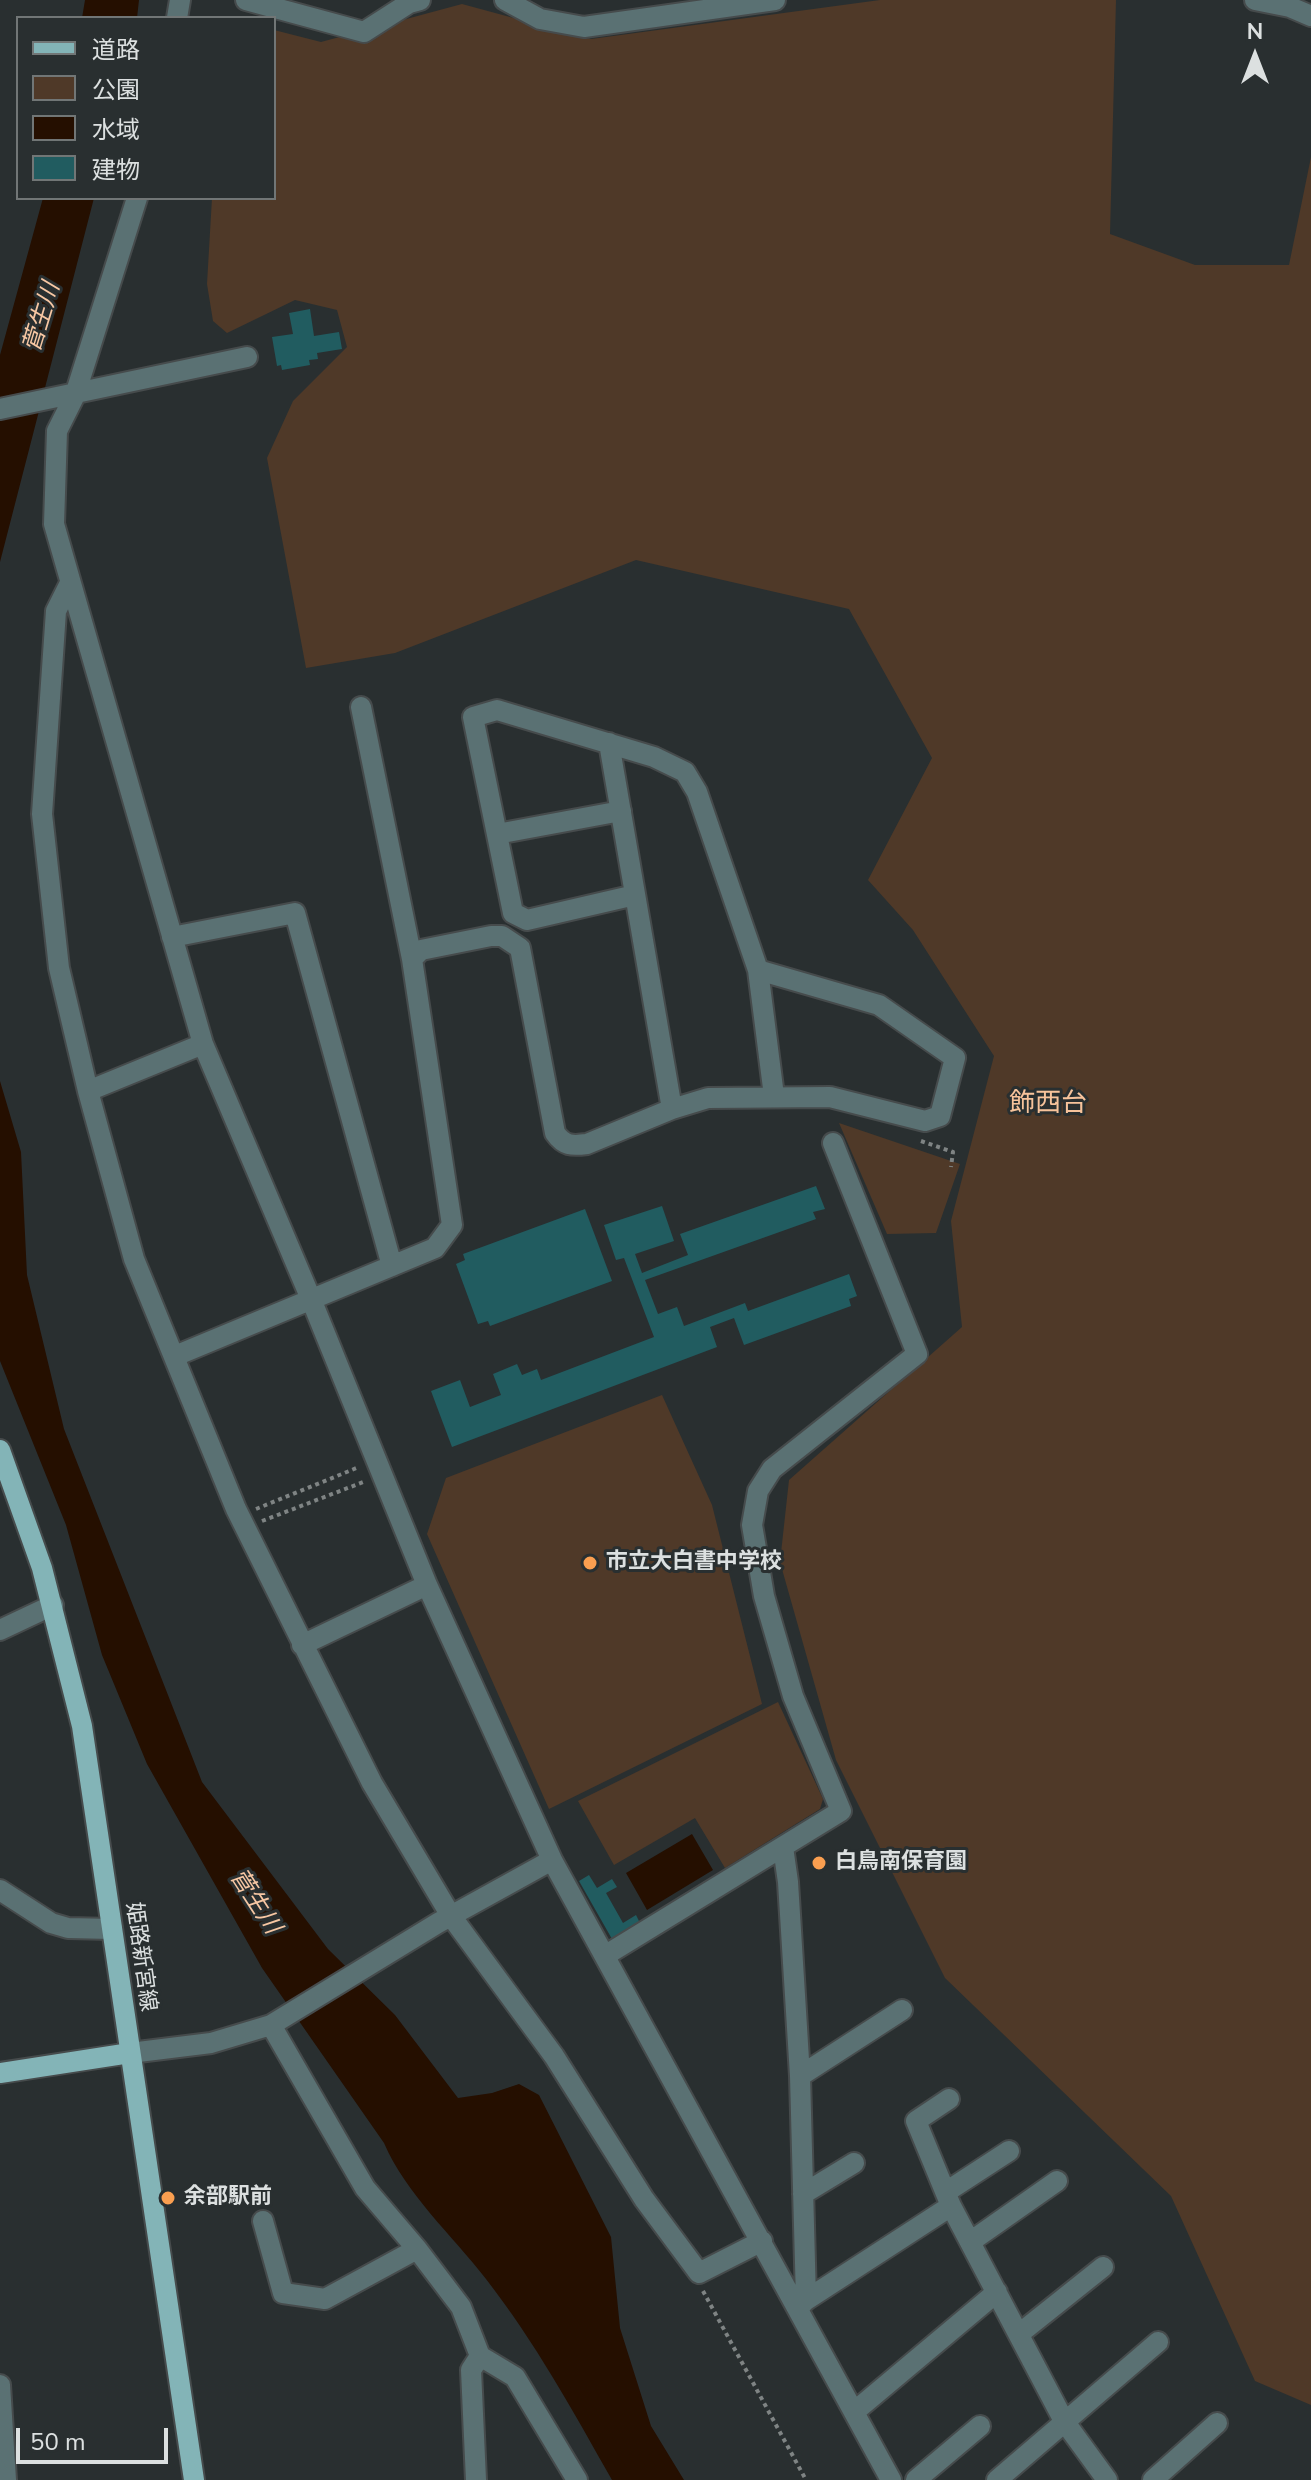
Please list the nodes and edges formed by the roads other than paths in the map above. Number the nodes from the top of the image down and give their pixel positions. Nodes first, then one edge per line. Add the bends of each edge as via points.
1 (246, 0) edge
2 (420, 0) edge
3 (505, 0) edge
4 (775, 0) edge
5 (1255, 0) edge
6 (1311, 16) edge
7 (136, 200) edge
8 (247, 357) dead end
9 (66, 396) junction
10 (0, 409) edge
11 (70, 583) junction
12 (361, 707) dead end
13 (609, 743) junction
14 (621, 811) junction
15 (497, 834) junction
16 (635, 895) junction
17 (172, 937) junction
18 (412, 959) junction
19 (758, 970) junction
20 (203, 1044) junction
21 (88, 1091) junction
22 (774, 1096) junction
23 (672, 1109) junction
24 (833, 1143) dead end
25 (392, 1266) junction
26 (311, 1299) junction
27 (175, 1356) junction
28 (0, 1450) edge
29 (427, 1585) junction
30 (53, 1605) junction
31 (0, 1630) edge
32 (302, 1645) junction
33 (783, 1847) junction
34 (552, 1860) junction
35 (0, 1890) edge
36 (445, 1919) junction
37 (112, 1929) junction
38 (606, 1955) junction
39 (902, 2010) dead end
40 (276, 2022) junction
41 (130, 2053) junction
42 (0, 2073) edge
43 (800, 2076) junction
44 (949, 2099) dead end
45 (1009, 2151) dead end
46 (854, 2163) dead end
47 (1057, 2181) dead end
48 (803, 2194) junction
49 (948, 2199) junction
50 (263, 2221) dead end
51 (762, 2241) junction
52 (970, 2242) junction
53 (417, 2249) junction
54 (1103, 2267) dead end
55 (997, 2292) junction
56 (802, 2304) junction
57 (1019, 2334) junction
58 (1158, 2342) dead end
59 (480, 2356) junction
60 (0, 2385) edge
61 (854, 2412) junction
62 (1064, 2421) junction
63 (1217, 2423) dead end
64 (980, 2426) dead end
65 (6, 2480) edge
66 (194, 2480) edge
67 (476, 2480) edge
68 (577, 2480) edge
69 (891, 2480) edge
70 (916, 2480) edge
71 (997, 2480) edge
72 (1107, 2480) edge
73 (1153, 2480) edge

1 - 2 street via 364,32
3 - 4 street via 540,19 584,27
5 - 6 street
7 - 9 street
8 - 9 street
9 - 10 street
9 - 11 street via 57,431 54,524
11 - 17 street
11 - 21 street via 56,611 42,814 59,968
12 - 18 street
13 - 14 street
13 - 15 street via 497,710 473,717
13 - 19 street via 685,772 697,792
14 - 15 street
14 - 16 street
15 - 16 street via 513,913 527,920
16 - 23 street
17 - 20 street
17 - 25 street via 295,913
18 - 23 street via 421,950 491,936 502,936 520,948 555,1133 561,1142 587,1144
18 - 25 street via 452,1225 435,1248
19 - 22 street
19 - 22 street via 879,1005 955,1058 940,1116 925,1121 830,1097
20 - 21 street
20 - 26 street
21 - 27 street via 134,1259
22 - 23 street via 708,1098
24 - 33 street via 917,1354 772,1469 758,1491 752,1525 764,1596 793,1696 841,1811
25 - 26 street
26 - 27 street
26 - 29 street
27 - 32 street via 242,1522
28 - 30 main road, 姫路新宮線
29 - 32 street
29 - 34 street
30 - 31 street
30 - 37 main road, 姫路新宮線 via 82,1726
32 - 36 street
33 - 38 street
33 - 43 street
34 - 36 street
34 - 38 street
35 - 37 street via 51,1923
36 - 40 street
36 - 51 street via 554,2056 644,2199 699,2273
37 - 41 main road, 姫路新宮線
38 - 51 street
39 - 43 street
40 - 41 street via 211,2043
40 - 53 street via 365,2188
41 - 42 main road
41 - 66 main road, 姫路新宮線
43 - 48 street
44 - 49 street via 916,2121
45 - 49 street
46 - 48 street
47 - 52 street
48 - 56 street
49 - 52 street
49 - 56 street
50 - 53 street via 283,2293 325,2299
51 - 56 street
52 - 55 street
53 - 59 street via 461,2307
54 - 57 street
55 - 57 street
55 - 61 street
56 - 61 street
57 - 62 street
58 - 62 street
59 - 67 street via 471,2370
59 - 68 street via 515,2377
60 - 65 street
61 - 69 street
62 - 71 street
62 - 72 street
63 - 73 street
64 - 70 street

